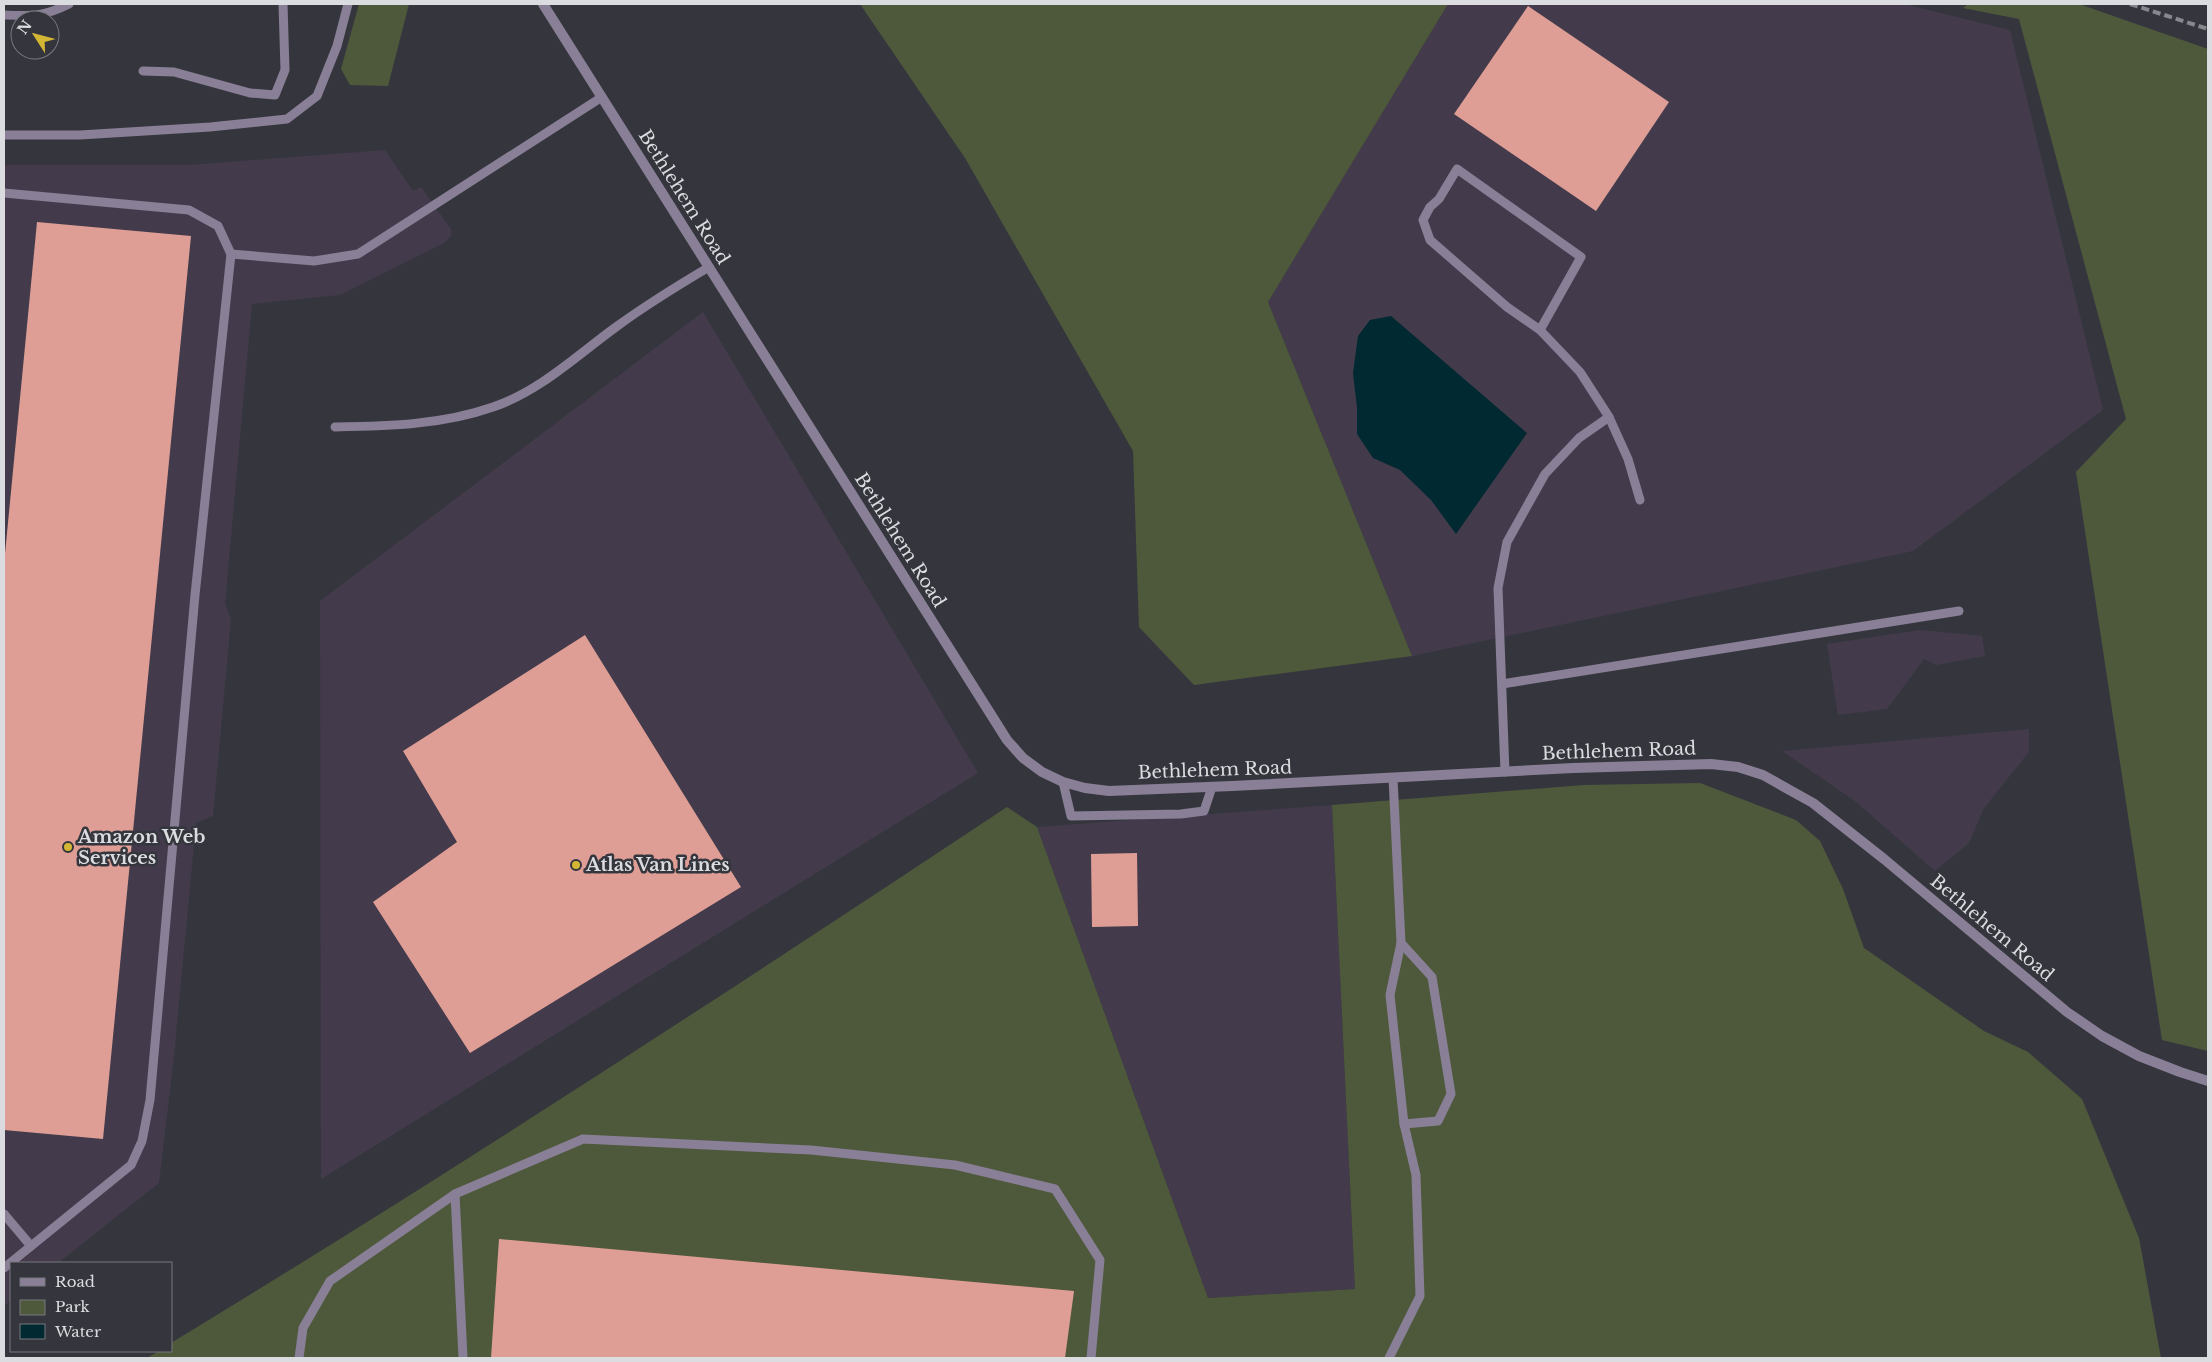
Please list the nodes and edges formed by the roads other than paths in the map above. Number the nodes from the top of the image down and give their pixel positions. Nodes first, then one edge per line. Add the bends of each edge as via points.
1 (69, 4) edge
2 (282, 4) edge
3 (348, 4) edge
4 (543, 4) edge
5 (4, 15) edge
6 (143, 70) dead end
7 (602, 97) junction
8 (4, 135) edge
9 (4, 193) edge
10 (231, 254) junction
11 (709, 267) junction
12 (1540, 330) junction
13 (1609, 416) junction
14 (335, 427) dead end
15 (1640, 500) dead end
16 (1959, 611) dead end
17 (1502, 684) junction
18 (1505, 772) junction
19 (1393, 778) junction
20 (1063, 782) junction
21 (1212, 787) junction
22 (1401, 943) junction
23 (2208, 1081) edge
24 (1404, 1124) junction
25 (455, 1194) junction
26 (4, 1214) edge
27 (31, 1246) junction
28 (11, 1262) edge
29 (299, 1358) edge
30 (463, 1358) edge
31 (1091, 1358) edge
32 (1389, 1358) edge

1 - 5 lane via 51,13
2 - 6 lane via 285,70 275,95 250,93 174,72
3 - 8 lane via 337,46 317,96 288,119 80,135
4 - 7 street, Bethlehem Road
7 - 10 lane via 358,254 314,261
7 - 11 street, Bethlehem Road
9 - 10 lane via 189,210 218,226
10 - 27 lane via 195,595 150,1100 142,1141 131,1165
11 - 14 lane via 643,308 554,375 511,400 451,418 384,426
11 - 20 street, Bethlehem Road via 1008,740 1042,772
12 - 12 lane via 1581,257 1457,169 1423,220 1430,240 1507,307
12 - 13 lane via 1580,372
13 - 15 lane via 1628,459
13 - 17 lane via 1579,438 1545,474 1507,542 1498,588
16 - 17 lane
17 - 18 lane
18 - 19 street, Bethlehem Road
18 - 23 street, Bethlehem Road via 1711,764 1764,775 1813,802 2067,1012 2139,1056
19 - 21 street, Bethlehem Road
19 - 22 lane
20 - 21 street, Bethlehem Road via 1108,791
20 - 21 lane via 1071,816 1204,811
22 - 24 lane via 1390,995
22 - 24 lane via 1432,977 1451,1094 1438,1121
24 - 32 lane via 1416,1175 1420,1296
25 - 29 lane via 330,1281 303,1328
25 - 30 lane
25 - 31 lane via 583,1139 811,1150 955,1165 1055,1189 1100,1260
26 - 27 lane
27 - 28 lane

